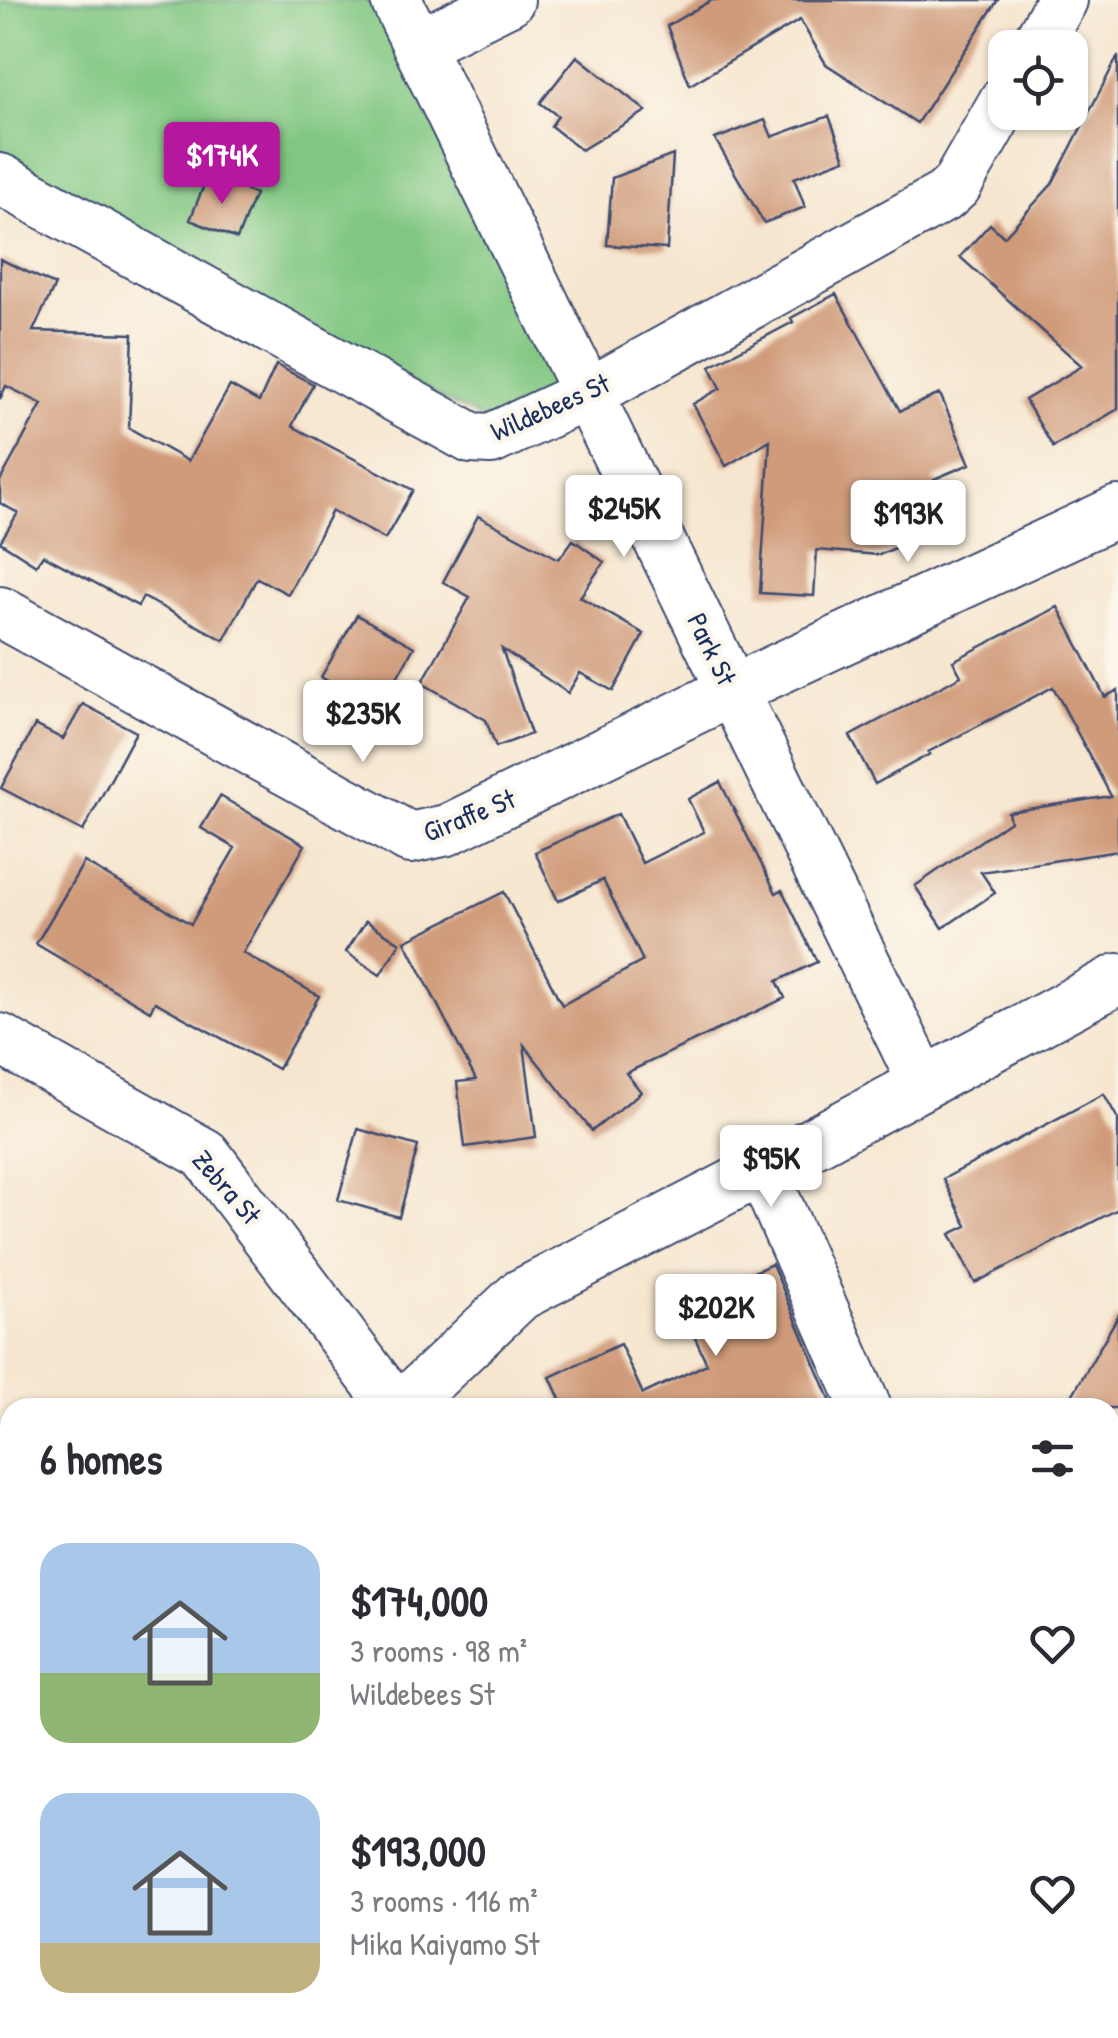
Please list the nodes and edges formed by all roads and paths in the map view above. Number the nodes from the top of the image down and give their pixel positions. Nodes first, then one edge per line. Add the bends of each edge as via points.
1 (396, 0) edge
2 (508, 0) edge
3 (1062, 0) edge
4 (1045, 30) edge
5 (418, 45) junction
6 (988, 130) edge
7 (0, 179) edge
8 (588, 394) junction
9 (1118, 511) edge
10 (0, 612) edge
11 (732, 690) junction
12 (1118, 979) edge
13 (0, 1039) edge
14 (923, 1082) junction
15 (762, 1170) junction
16 (383, 1398) edge
17 (412, 1398) edge
18 (862, 1398) edge

1 - 5 street, Park St
2 - 5 street
3 - 4 street
5 - 8 street, Park St
6 - 8 street, Wildebees St via 946,196
7 - 8 street, Wildebees St via 471,438 491,439
8 - 11 street, Park St
9 - 11 street, Giraffe St
10 - 11 street, Giraffe St via 410,838 447,830
11 - 14 street, Park St
12 - 14 street
13 - 16 street, Zebra St via 206,1154
14 - 15 street
15 - 17 street via 520,1295
15 - 18 street

